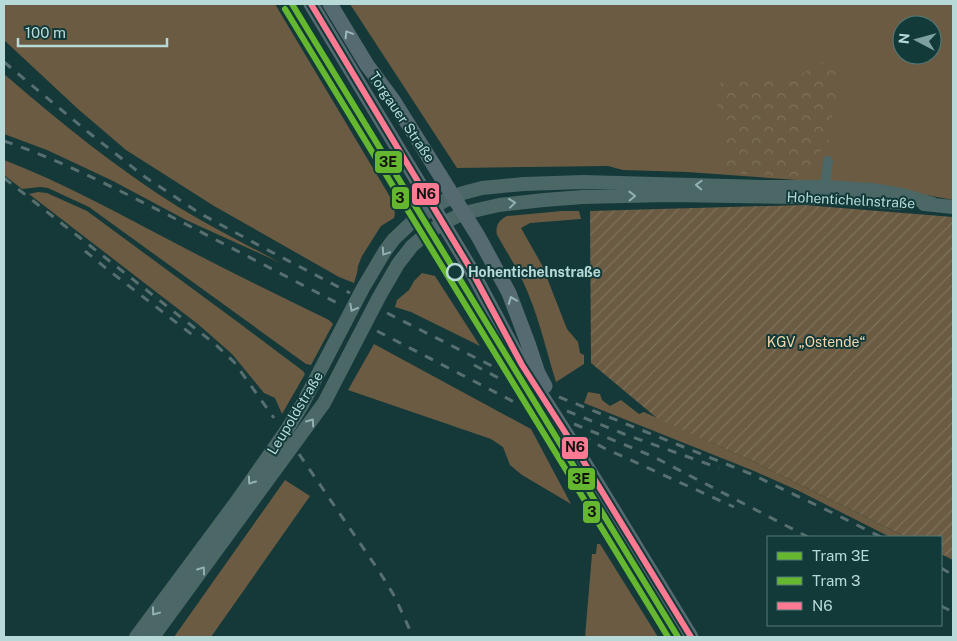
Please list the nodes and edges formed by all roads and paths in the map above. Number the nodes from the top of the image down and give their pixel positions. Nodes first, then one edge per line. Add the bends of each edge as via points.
1 (311, 4) edge
2 (330, 4) edge
3 (828, 162) dead end
4 (825, 187) junction
5 (454, 196) junction
6 (933, 204) junction
7 (434, 207) junction
8 (953, 207) edge
9 (464, 213) junction
10 (443, 223) junction
11 (577, 451) junction
12 (136, 637) edge
13 (153, 637) edge
14 (691, 637) edge

1 - 7 main road, Torgauer Straße
5 -> 2 main road, Torgauer Straße
3 - 4 street
4 -> 5 main road, Hohentichelnstraße via 569,182 482,188
4 - 6 main road, Hohentichelnstraße via 872,190
5 - 7 main road, Leupoldstraße
5 - 9 main road, Torgauer Straße
6 - 8 main road, Hohentichelnstraße
9 -> 6 main road, Hohentichelnstraße via 536,201 669,195 815,197
7 - 10 main road, Torgauer Straße
7 -> 12 main road, Leupoldstraße via 394,239 380,259 288,428
9 - 10 main road, Hohentichelnstraße
11 -> 9 main road, Torgauer Straße via 538,373 509,293
10 - 11 main road, Torgauer Straße via 522,365
13 -> 10 main road, Leupoldstraße via 324,403 398,264 412,246
11 - 14 main road, Torgauer Straße

